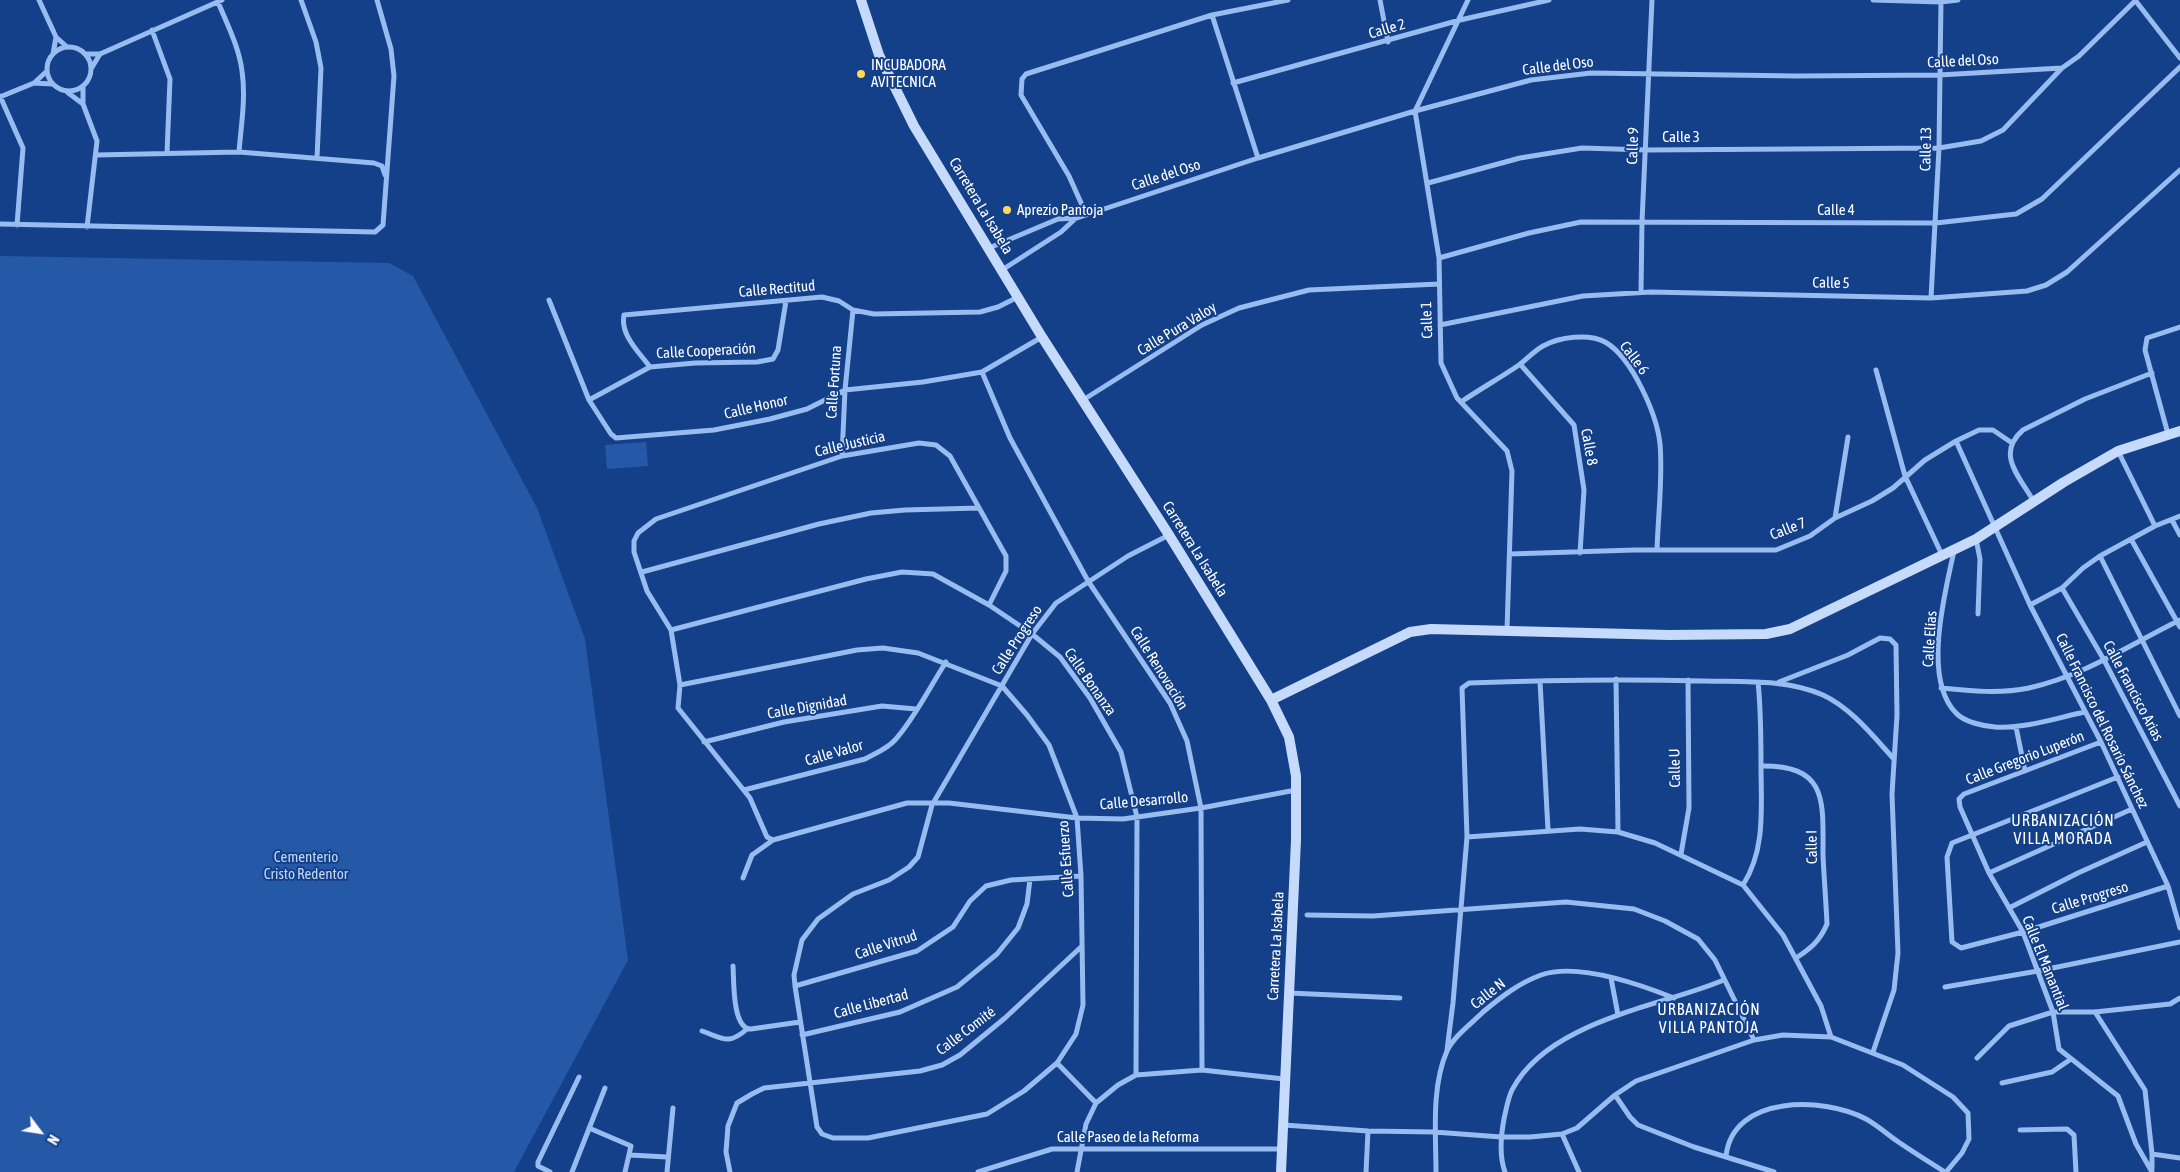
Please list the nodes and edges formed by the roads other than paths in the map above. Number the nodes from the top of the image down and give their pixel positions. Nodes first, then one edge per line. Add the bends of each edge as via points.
1 (39, 0) edge
2 (301, 0) edge
3 (377, 0) edge
4 (861, 0) edge
5 (1288, 0) edge
6 (1380, 0) edge
7 (1468, 0) edge
8 (1549, 0) edge
9 (1652, 0) edge
10 (1873, 0) edge
11 (1958, 0) edge
12 (2135, 0) edge
13 (220, 1) edge
14 (1941, 1) edge
15 (1212, 15) junction
16 (1460, 20) junction
17 (152, 30) junction
18 (56, 37) junction
19 (1388, 42) junction
20 (67, 47) junction
21 (53, 54) junction
22 (85, 54) junction
23 (100, 54) junction
24 (2180, 58) edge
25 (2180, 67) edge
26 (2062, 68) junction
27 (91, 69) junction
28 (47, 71) junction
29 (1648, 74) junction
30 (1940, 75) junction
31 (34, 83) junction
32 (1233, 83) junction
33 (52, 84) junction
34 (82, 87) junction
35 (67, 92) junction
36 (0, 96) edge
37 (83, 104) junction
38 (1415, 111) junction
39 (1939, 148) junction
40 (1646, 150) junction
41 (239, 152) junction
42 (167, 153) junction
43 (96, 156) junction
44 (317, 158) junction
45 (1258, 158) junction
46 (2180, 170) edge
47 (387, 177) junction
48 (1428, 183) junction
49 (1086, 214) junction
50 (1077, 218) junction
51 (1642, 222) junction
52 (1936, 223) junction
53 (0, 224) edge
54 (17, 225) junction
55 (87, 227) junction
56 (989, 248) junction
57 (1439, 258) junction
58 (1002, 270) junction
59 (1439, 284) junction
60 (1641, 292) junction
61 (1018, 297) junction
62 (1930, 298) junction
63 (548, 300) dead end
64 (786, 301) junction
65 (852, 310) junction
66 (1440, 324) junction
67 (2180, 327) edge
68 (1042, 337) junction
69 (1520, 364) junction
70 (650, 367) junction
71 (1876, 370) dead end
72 (982, 372) junction
73 (2152, 373) junction
74 (845, 390) junction
75 (590, 400) junction
76 (1083, 400) junction
77 (1461, 402) junction
78 (2180, 431) edge
79 (2168, 434) junction
80 (1848, 437) dead end
81 (1956, 441) junction
82 (2012, 443) junction
83 (2118, 451) junction
84 (842, 456) junction
85 (1904, 476) junction
86 (2035, 502) junction
87 (979, 508) junction
88 (2180, 516) edge
89 (1835, 518) junction
90 (2172, 520) junction
91 (2155, 526) junction
92 (1994, 529) junction
93 (1169, 535) junction
94 (2180, 536) edge
95 (1976, 539) junction
96 (2131, 540) junction
97 (1657, 550) junction
98 (1954, 550) junction
99 (1580, 553) junction
100 (1510, 554) junction
101 (1943, 556) junction
102 (2100, 556) junction
103 (642, 572) junction
104 (1088, 581) junction
105 (2062, 588) junction
106 (989, 605) junction
107 (2030, 605) junction
108 (1978, 614) dead end
109 (2179, 623) edge
110 (671, 630) junction
111 (1507, 630) junction
112 (1032, 634) junction
113 (2142, 640) junction
114 (2104, 660) junction
115 (946, 662) junction
116 (2066, 676) junction
117 (1616, 679) junction
118 (1688, 680) junction
119 (1540, 681) junction
120 (1758, 682) junction
121 (1779, 682) junction
122 (680, 685) junction
123 (1002, 686) junction
124 (1941, 688) junction
125 (1272, 700) junction
126 (916, 709) junction
127 (2085, 712) junction
128 (2180, 716) edge
129 (2016, 727) junction
130 (704, 742) junction
131 (2101, 742) junction
132 (1893, 758) junction
133 (1761, 766) junction
134 (2025, 771) junction
135 (2118, 777) junction
136 (744, 790) junction
137 (1296, 790) junction
138 (1959, 799) joint
139 (932, 805) junction
140 (2180, 806) edge
141 (1201, 808) junction
142 (2132, 809) junction
143 (1136, 817) junction
144 (1077, 818) junction
145 (1548, 830) junction
146 (1618, 832) junction
147 (1970, 835) junction
148 (1468, 837) junction
149 (772, 840) junction
150 (2147, 842) junction
151 (1681, 854) junction
152 (1990, 873) junction
153 (1081, 876) junction
154 (743, 878) dead end
155 (1030, 879) junction
156 (1743, 885) junction
157 (2168, 886) junction
158 (1462, 908) junction
159 (2009, 908) junction
160 (1307, 915) dead end
161 (2180, 928) edge
162 (2023, 932) junction
163 (2180, 942) edge
164 (1081, 947) junction
165 (1796, 958) junction
166 (733, 966) dead end
167 (2038, 971) junction
168 (1611, 978) junction
169 (1724, 980) junction
170 (794, 986) junction
171 (1945, 986) dead end
172 (1290, 993) junction
173 (1400, 998) dead end
174 (1674, 998) junction
175 (2180, 998) edge
176 (2054, 1012) junction
177 (2095, 1012) junction
178 (1618, 1015) junction
179 (800, 1022) junction
180 (747, 1029) junction
181 (702, 1031) dead end
182 (802, 1035) junction
183 (1831, 1037) junction
184 (1754, 1040) junction
185 (1447, 1050) junction
186 (1873, 1052) junction
187 (1977, 1058) dead end
188 (2071, 1059) junction
189 (1057, 1063) junction
190 (1202, 1070) junction
191 (1136, 1075) junction
192 (579, 1076) dead end
193 (1284, 1079) junction
194 (811, 1082) junction
195 (2002, 1083) dead end
196 (605, 1088) dead end
197 (1615, 1095) junction
198 (1096, 1104) junction
199 (673, 1108) dead end
200 (1284, 1125) junction
201 (589, 1128) junction
202 (2020, 1130) dead end
203 (1368, 1131) junction
204 (1434, 1132) junction
205 (822, 1134) joint
206 (1562, 1134) junction
207 (1501, 1137) junction
208 (1080, 1148) junction
209 (1282, 1149) junction
210 (2152, 1154) junction
211 (630, 1155) junction
212 (1726, 1156) junction
213 (667, 1157) junction
214 (2180, 1158) edge
215 (2152, 1171) edge
216 (550, 1172) edge
217 (572, 1172) edge
218 (625, 1172) edge
219 (667, 1172) edge
220 (730, 1172) edge
221 (978, 1172) edge
222 (1077, 1172) edge
223 (1281, 1172) edge
224 (1366, 1172) edge
225 (1436, 1172) edge
226 (1505, 1172) edge
227 (1579, 1172) edge
228 (1774, 1172) edge
229 (1946, 1172) edge
230 (2076, 1172) edge

1 - 18 street
2 - 44 street via 316,42 321,68
3 - 47 street via 391,49 394,76
4 - 56 main road, Carretera La Isabela via 895,91
5 - 15 street
6 - 19 street
7 - 16 street
8 - 16 street, Calle 2
9 - 29 street, Calle 9
10 - 14 street
11 - 14 street
12 - 24 street
12 - 26 street, Calle 3 via 2079,56
13 - 17 street
13 - 41 street via 242,71
14 - 30 street, Calle 13
15 - 32 street
15 - 49 street via 1032,70 1022,79 1020,87 1024,99 1069,176
16 - 19 street, Calle 2
16 - 38 street
17 - 23 street
17 - 42 street via 170,79
18 - 20 street
18 - 21 street
19 - 32 street, Calle 2
20 - 21 street
20 - 22 street
21 - 28 street
22 - 23 street
22 - 27 street
23 - 27 street
25 - 52 street, Calle 4 via 2042,199 2016,214
26 - 30 street, Calle del Oso
26 - 39 street, Calle 3 via 2003,130 1970,144
27 - 34 street
28 - 31 street
28 - 33 street
29 - 30 street, Calle del Oso
29 - 38 street, Calle del Oso via 1591,73 1531,80
29 - 40 street, Calle 9
30 - 39 street, Calle 13
31 - 33 street
31 - 36 street
32 - 45 street
33 - 35 street
34 - 35 street
34 - 37 street
35 - 37 street
36 - 54 street via 23,148
37 - 43 street via 93,126
38 - 45 street, Calle del Oso
38 - 48 street, Calle 1
39 - 40 street, Calle 3
39 - 52 street, Calle 13
40 - 48 street, Calle 3 via 1582,148 1520,158
40 - 51 street, Calle 9
41 - 42 street
41 - 44 street
42 - 43 street
43 - 55 street
44 - 47 street via 374,163 382,166
45 - 49 street, Calle del Oso
46 - 62 street, Calle 5 via 2067,272 2046,285 2027,291
47 - 55 street via 383,225 376,232
48 - 57 street, Calle 1
49 - 50 street, Calle del Oso
50 - 56 street, Calle del Oso via 1058,219
50 - 58 street, Calle del Oso
51 - 52 street, Calle 4
51 - 57 street, Calle 4 via 1581,222
51 - 60 street, Calle 9
52 - 62 street, Calle 13
53 - 54 street
54 - 55 street
56 - 58 main road, Carretera La Isabela
57 - 59 street, Calle 1
58 - 61 main road, Carretera La Isabela
59 - 66 street, Calle 1
59 - 76 street, Calle Pura Valoy via 1310,290 1239,308 1202,325
60 - 62 street, Calle 5
60 - 66 street, Calle 5 via 1583,296
61 - 65 street, Calle Rectitud via 980,312 874,314
61 - 68 main road, Carretera La Isabela
63 - 75 street, Calle Honor
64 - 65 street, Calle Rectitud via 822,297 839,301
64 - 70 street, Calle Cooperación via 778,350 773,359
64 - 70 street, Calle Rectitud via 624,315 622,323 626,336
65 - 74 street, Calle Fortuna
66 - 77 street, Calle 1 via 1441,363
67 - 73 street via 2147,338 2145,350
68 - 72 street, Calle Honor
68 - 76 main road, Carretera La Isabela
69 - 77 street, Calle 6
69 - 97 street, Calle 6 via 1543,346 1587,337 1606,342 1622,358 1649,403 1660,444
69 - 99 street, Calle 8 via 1574,424 1584,490
70 - 75 street, Calle Cooperación
71 - 85 street
72 - 74 street, Calle Honor
72 - 104 street, Calle Renovación via 1010,438
73 - 79 street
73 - 82 street via 2023,430
74 - 75 street, Calle Honor via 807,408 770,419 714,430 616,438
74 - 84 street, Calle Fortuna
76 - 93 main road, Carretera La Isabela
77 - 100 street, Calle 1 via 1507,451 1512,472
78 - 79 main road
79 - 83 main road
80 - 89 street
81 - 82 street, Calle 7 via 1979,430 1993,430
81 - 85 street, Calle 7
81 - 92 street, Calle Francisco del Rosario Sánchez
82 - 86 street via 2009,452 2011,462
83 - 86 main road
83 - 91 street
84 - 87 street, Calle Justicia via 919,443 936,445 950,456
84 - 103 street, Calle Justicia via 656,519 644,526 634,541 634,552
85 - 89 street, Calle 7 via 1893,488 1872,501
85 - 101 street
86 - 92 main road
87 - 103 street via 871,513
87 - 106 street, Calle Justicia via 1006,556 1006,571
88 - 90 street
89 - 97 street, Calle 7 via 1810,536 1776,550
90 - 91 street
90 - 94 street
91 - 96 street
92 - 95 main road
92 - 107 street, Calle Francisco del Rosario Sánchez
93 - 104 street, Calle Progreso
93 - 125 main road, Carretera La Isabela
95 - 98 main road
95 - 108 street via 1980,559
96 - 102 street
96 - 109 street
97 - 99 street, Calle 7
98 - 101 main road
98 - 124 street, Calle Elías via 1941,620 1938,664
99 - 100 street, Calle 7
100 - 111 street, Calle 1
101 - 111 main road via 1790,629 1766,634
102 - 105 street
102 - 113 street
103 - 110 street via 647,591
104 - 112 street, Calle Progreso via 1056,603
104 - 141 street, Calle Renovación via 1170,702 1187,741
105 - 107 street
105 - 114 street, Calle Francisco Arias
106 - 110 street, Calle Bonanza via 933,574 902,572
106 - 112 street, Calle Bonanza
107 - 116 street, Calle Francisco del Rosario Sánchez
109 - 113 street
110 - 122 street
111 - 125 main road via 1431,629 1410,632
112 - 123 street, Calle Progreso
112 - 143 street, Calle Bonanza via 1060,657 1090,698 1121,752
113 - 114 street
113 - 128 street
114 - 116 street
114 - 140 street, Calle Francisco Arias
115 - 122 street, Calle Esfuerzo via 918,653 883,648 857,650
115 - 123 street, Calle Esfuerzo
115 - 126 street, Calle Valor
116 - 124 street via 2030,688 2006,691
116 - 127 street, Calle Francisco del Rosario Sánchez
117 - 118 street
117 - 119 street
117 - 146 street
118 - 120 street
118 - 151 street, Calle U via 1688,808
119 - 145 street
119 - 148 street via 1469,683 1462,688
120 - 121 street
120 - 133 street
121 - 132 street via 1822,695 1837,704 1864,726
121 - 132 street via 1848,655 1880,638 1890,639 1896,645 1897,715
122 - 130 street via 678,708
123 - 139 street, Calle Progreso
123 - 144 street, Calle Esfuerzo via 1049,746
124 - 129 street, Calle Elías via 1957,714 1984,725
125 - 137 main road, Carretera La Isabela via 1289,737
126 - 130 street, Calle Dignidad via 882,706 843,712 784,722
126 - 136 street, Calle Valor via 895,741 866,758
127 - 129 street, Calle Elías
127 - 131 street, Calle Francisco del Rosario Sánchez
129 - 134 street
130 - 136 street
131 - 134 street, Calle Gregorio Luperón
131 - 135 street, Calle Francisco del Rosario Sánchez
132 - 186 street via 1898,953 1894,990
133 - 156 street via 1759,848 1752,871
133 - 165 street, Calle I via 1783,766 1800,771 1819,791 1824,823 1827,924 1811,948
134 - 138 street, Calle Gregorio Luperón via 1964,794
135 - 142 street, Calle Francisco del Rosario Sánchez
135 - 147 street
136 - 149 street via 767,837
137 - 141 street, Calle Desarrollo
137 - 172 main road, Carretera La Isabela
138 - 147 street, Calle El Manantial
139 - 144 street, Calle Desarrollo via 950,803
139 - 149 street, Calle Desarrollo via 906,803
139 - 170 street, Calle Progreso via 918,857 909,867 889,880 853,894 818,919 811,928 802,940
141 - 143 street, Calle Desarrollo
141 - 190 street, Calle Renovación
142 - 150 street, Calle Francisco del Rosario Sánchez
142 - 152 street
143 - 144 street, Calle Desarrollo
143 - 191 street, Calle Bonanza
144 - 153 street, Calle Esfuerzo
145 - 146 street
145 - 148 street
146 - 151 street
147 - 152 street, Calle El Manantial
147 - 162 street, Calle Progreso via 1952,843 1947,857 1952,942 1961,948
148 - 158 street
149 - 154 street via 752,855
150 - 157 street, Calle Francisco del Rosario Sánchez
150 - 159 street
151 - 156 street
152 - 159 street, Calle El Manantial
153 - 155 street, Calle Vitrud
153 - 164 street, Calle Esfuerzo
155 - 170 street, Calle Vitrud via 986,886 970,901 954,927 917,951
155 - 182 street, Calle Libertad via 1027,904 1018,928 997,954 957,987 900,1012
156 - 165 street via 1783,935
157 - 161 street, Calle Francisco del Rosario Sánchez
157 - 162 street, Calle Progreso
158 - 160 street via 1373,916
158 - 169 street via 1566,902 1634,909 1698,939 1715,960
158 - 185 street
159 - 162 street, Calle El Manantial
162 - 167 street, Calle El Manantial
163 - 167 street
164 - 189 street, Calle Esfuerzo via 1083,1006 1076,1034
164 - 194 street, Calle Comité via 1005,1018 960,1055 942,1065 920,1071
165 - 183 street via 1821,1006
166 - 180 street via 737,1017
167 - 171 street
167 - 176 street, Calle El Manantial
168 - 174 street, Calle N
168 - 178 street
168 - 185 street, Calle N via 1570,971 1543,975 1521,984 1469,1024
169 - 174 street
169 - 184 street
170 - 179 street, Calle Progreso
172 - 173 street
172 - 193 main road, Carretera La Isabela
174 - 178 street
175 - 177 street via 2170,1004
176 - 177 street
176 - 187 street via 2009,1026
176 - 188 street, Calle El Manantial via 2059,1049
177 - 210 street via 2145,1090
178 - 207 street via 1560,1042 1529,1066 1511,1091
179 - 180 street
179 - 182 street, Calle Progreso
180 - 181 street via 737,1038 722,1040
182 - 194 street, Calle Progreso
183 - 184 street via 1782,1035
183 - 186 street
184 - 197 street via 1636,1080
185 - 204 street, Calle N via 1439,1084
186 - 229 street via 1930,1081 1953,1097 1968,1114 1969,1139
188 - 195 street via 2052,1072
188 - 215 street, Calle El Manantial via 2118,1096 2136,1144
189 - 198 street
189 - 205 street, Calle Esfuerzo via 1024,1091 987,1114 868,1138 833,1138
190 - 191 street
190 - 193 street
191 - 198 street
192 - 216 street via 538,1162 538,1166
193 - 200 main road, Carretera La Isabela
194 - 205 street, Calle Progreso via 817,1127
194 - 220 street via 764,1088 737,1103 728,1126 726,1152
196 - 201 street
197 - 206 street via 1577,1128
197 - 212 street via 1638,1125
198 - 208 street via 1086,1124
199 - 213 street
200 - 203 street
200 - 209 main road, Carretera La Isabela
201 - 211 street via 631,1146
201 - 217 street
202 - 230 street via 2071,1131
203 - 204 street
203 - 224 street
204 - 207 street
204 - 225 street, Calle N
206 - 207 street
206 - 227 street
207 - 226 street
208 - 209 street, Calle Paseo de la Reforma
208 - 221 street, Calle Paseo de la Reforma via 1052,1149
208 - 222 street
209 - 223 main road, Carretera La Isabela
210 - 214 street
210 - 215 street
211 - 213 street
211 - 218 street
212 - 228 street
212 - 229 street via 1727,1145 1738,1128 1754,1114 1776,1106 1798,1104 1831,1107 1866,1119
213 - 219 street

